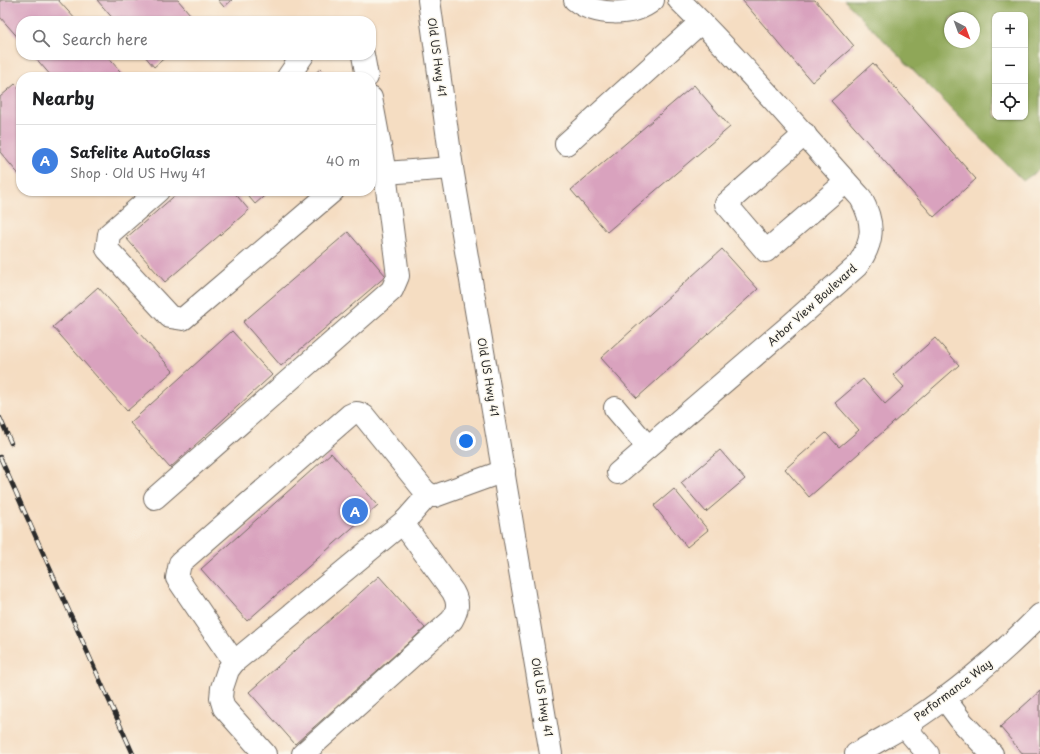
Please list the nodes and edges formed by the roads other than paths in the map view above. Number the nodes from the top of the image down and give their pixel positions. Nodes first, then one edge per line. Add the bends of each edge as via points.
1 (429, 0) edge
2 (574, 0) edge
3 (653, 0) edge
4 (679, 0) edge
5 (701, 22) junction
6 (300, 60) edge
7 (364, 60) edge
8 (291, 72) edge
9 (366, 72) edge
10 (805, 134) junction
11 (566, 144) dead end
12 (376, 153) edge
13 (452, 168) junction
14 (378, 175) edge
15 (846, 182) junction
16 (152, 196) edge
17 (328, 196) edge
18 (615, 408) dead end
19 (648, 447) junction
20 (504, 471) junction
21 (618, 473) dead end
22 (429, 494) junction
23 (155, 498) dead end
24 (406, 520) junction
25 (1040, 615) edge
26 (234, 662) junction
27 (944, 698) junction
28 (904, 726) junction
29 (265, 754) edge
30 (303, 754) edge
31 (551, 754) edge
32 (856, 754) edge
33 (928, 754) edge
34 (992, 754) edge

1 - 13 street, Old US Hwy 41
2 - 3 street via 599,12 632,11
4 - 5 street, Arbor View Boulevard
5 - 10 street, Arbor View Boulevard
5 - 11 street
6 - 8 street
7 - 9 street
10 - 15 street, Arbor View Boulevard
10 - 15 street via 726,204 766,251
12 - 14 street
13 - 14 street
13 - 20 street, Old US Hwy 41
14 - 23 street via 398,276 392,290
15 - 19 street, Arbor View Boulevard via 861,198 868,212 871,226 866,254 857,266
16 - 17 street via 108,234 107,249 170,317 183,320
18 - 19 street
19 - 21 street, Arbor View Boulevard
20 - 22 street via 435,496
20 - 31 street, Old US Hwy 41
22 - 24 street
22 - 26 street via 364,416 358,412 350,414 180,563 177,578
24 - 26 street
24 - 30 street via 407,529 457,600 456,613 452,620
25 - 27 street, Performance Way via 975,676
26 - 29 street via 228,670 222,688 224,708
27 - 28 street, Performance Way
27 - 34 street
28 - 32 street, Performance Way
28 - 33 street

